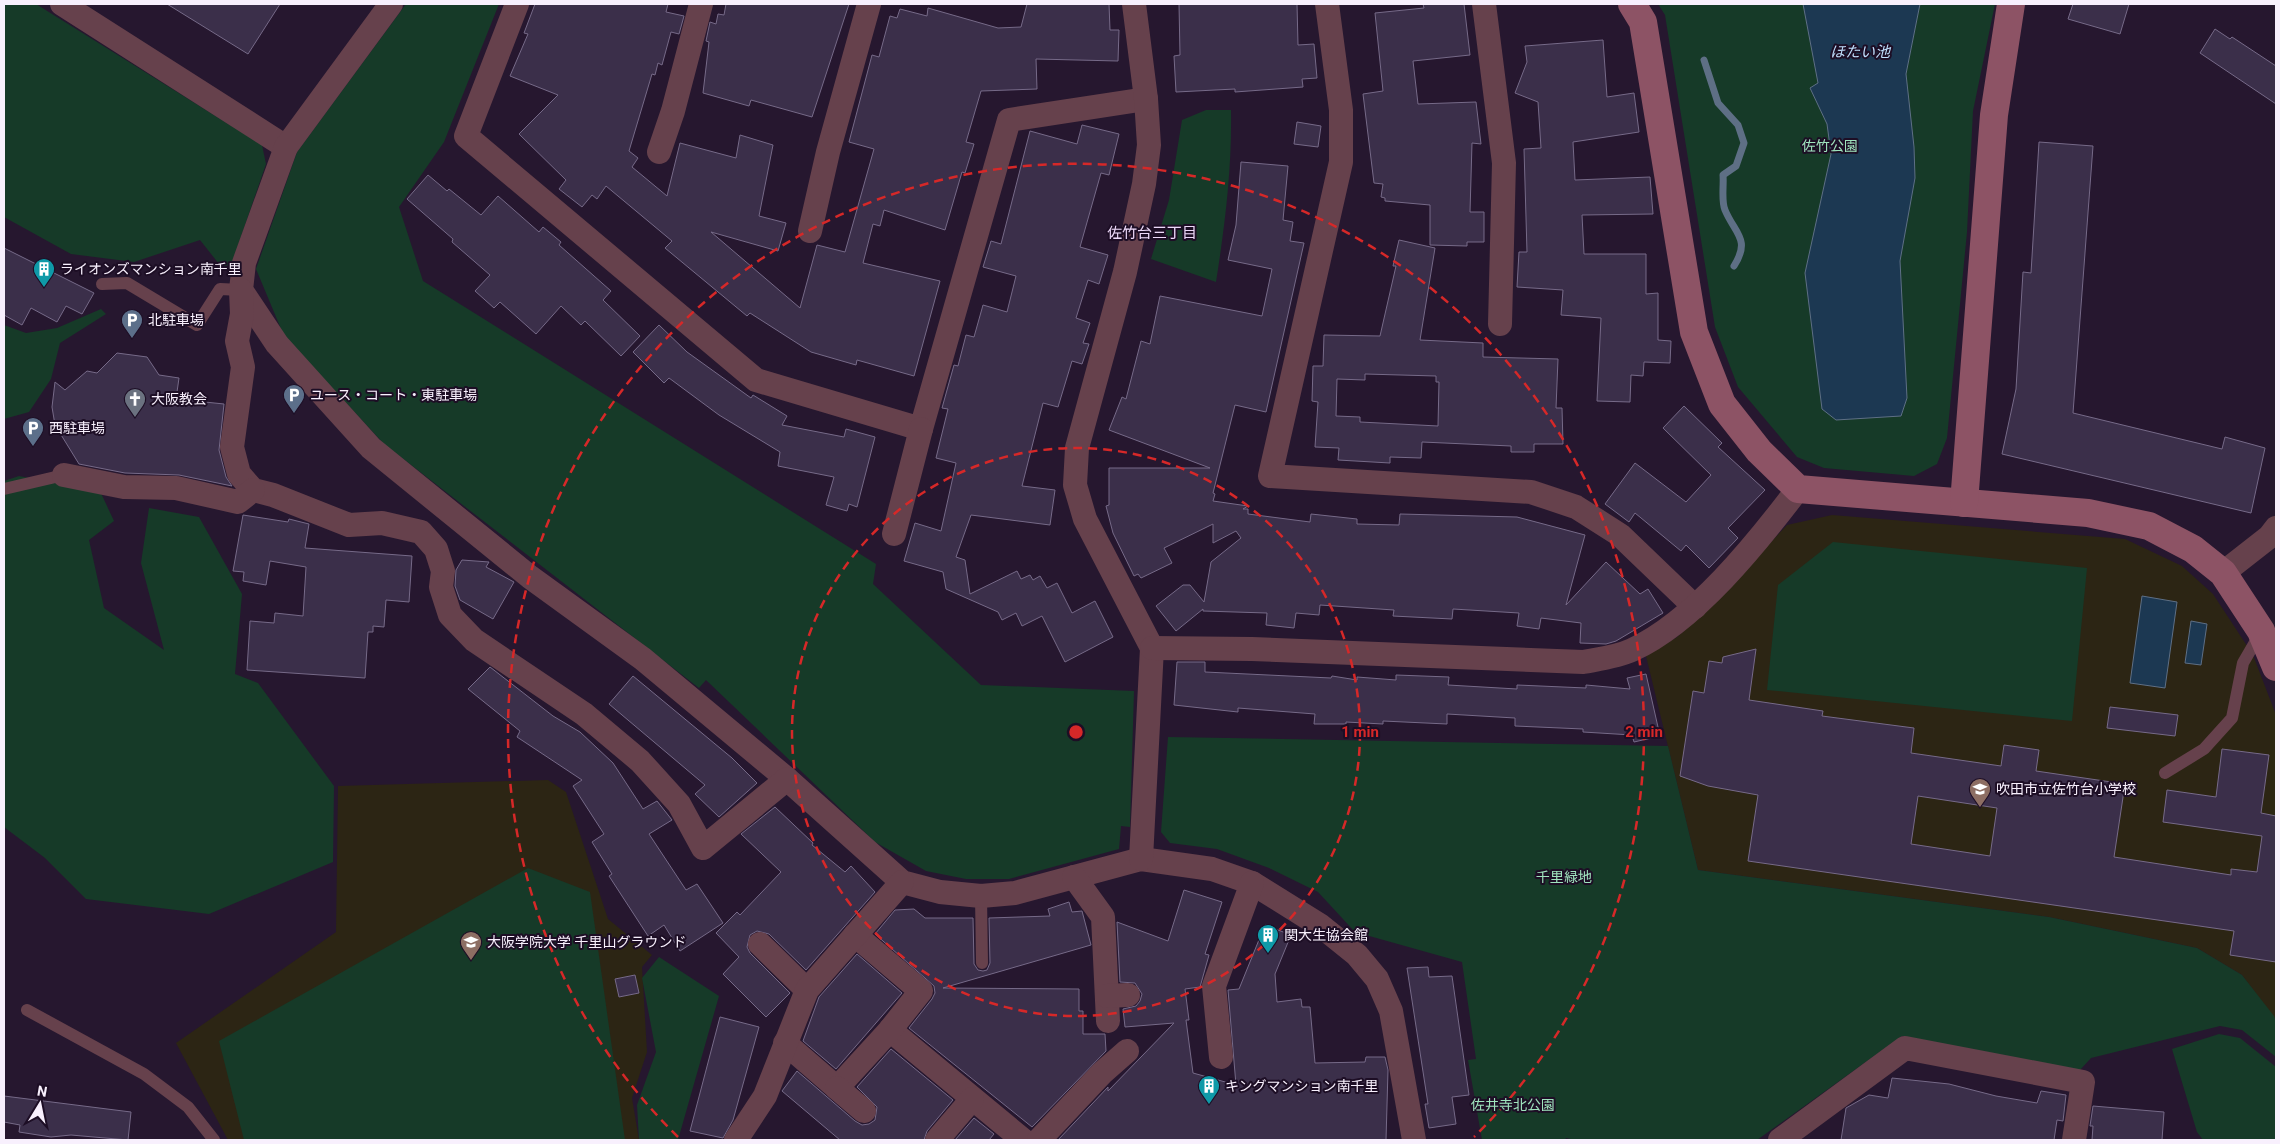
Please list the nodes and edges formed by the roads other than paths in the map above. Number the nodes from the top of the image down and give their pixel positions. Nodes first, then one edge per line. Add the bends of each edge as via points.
1 (62, 4) edge
2 (391, 4) edge
3 (517, 4) edge
4 (701, 4) edge
5 (868, 4) edge
6 (1134, 4) edge
7 (1327, 4) edge
8 (1484, 4) edge
9 (1632, 4) edge
10 (2011, 4) edge
11 (1146, 99) junction
12 (286, 147) junction
13 (659, 152) dead end
14 (810, 231) dead end
15 (102, 284) dead end
16 (241, 290) junction
17 (1500, 324) dead end
18 (921, 429) junction
19 (64, 474) joint
20 (4, 489) edge
21 (1798, 489) junction
22 (253, 490) junction
23 (1964, 503) junction
24 (2276, 528) edge
25 (894, 534) dead end
26 (2222, 573) junction
27 (1695, 607) junction
28 (2261, 631) junction
29 (1152, 648) junction
30 (2276, 667) edge
31 (2165, 773) dead end
32 (786, 779) junction
33 (1141, 859) junction
34 (1074, 877) junction
35 (902, 882) junction
36 (1252, 883) junction
37 (981, 896) junction
38 (855, 936) junction
39 (760, 944) dead end
40 (982, 963) dead end
41 (807, 990) junction
42 (27, 1010) dead end
43 (1108, 1020) dead end
44 (890, 1030) junction
45 (784, 1043) junction
46 (1126, 1051) dead end
47 (1221, 1057) dead end
48 (837, 1088) junction
49 (972, 1099) junction
50 (864, 1111) dead end
51 (214, 1140) edge
52 (736, 1140) edge
53 (937, 1140) edge
54 (1022, 1140) edge
55 (1039, 1140) edge
56 (1414, 1140) edge
57 (1780, 1140) edge
58 (2074, 1140) edge

1 - 12 street
2 - 12 street
3 - 18 street via 466,136 756,380
4 - 13 street
5 - 14 street
6 - 11 street
7 - 27 street via 1341,110 1341,162 1270,476 1530,492 1576,507 1620,535
8 - 17 street via 1504,163
9 - 21 street via 1643,22 1694,332 1722,404 1759,451
10 - 23 street via 1994,115
11 - 18 street via 1009,120
11 - 29 street via 1149,145 1144,184 1125,272 1077,448 1075,485 1085,519
12 - 16 street via 244,263
15 - 16 lane via 127,283 197,325 220,289
16 - 22 street via 242,314 237,342 243,367 232,447 239,474
16 - 32 street via 277,344 371,448 530,577 643,659
18 - 25 street
19 - 20 lane
19 - 22 street via 124,487 176,488 238,502
21 - 23 street
21 - 27 street via 1771,524
22 - 32 street via 349,525 382,523 421,532 436,549 443,571 441,588 450,615 474,640 584,714 640,761 680,804 704,848
23 - 26 street via 2088,513 2149,526 2193,549
24 - 26 street
26 - 28 street
27 - 29 street via 1664,632 1630,651 1583,662
28 - 30 street
28 - 31 lane via 2243,663 2232,718 2204,749
29 - 33 street
32 - 35 street
33 - 34 street
33 - 36 street via 1212,869
34 - 37 street via 1015,893
34 - 43 street via 1103,917 1118,995
35 - 37 street via 940,892
35 - 38 street
36 - 47 street via 1214,986
36 - 56 street via 1321,926 1357,955 1377,979 1391,1011
37 - 40 lane
38 - 41 street
38 - 44 street via 921,991
39 - 41 street
41 - 45 street
42 - 51 lane via 144,1074 188,1107
44 - 48 street
44 - 49 street
45 - 48 street
45 - 52 street via 765,1096
46 - 55 street
48 - 50 street
49 - 53 street
49 - 54 street
57 - 58 street via 1905,1048 2083,1082

